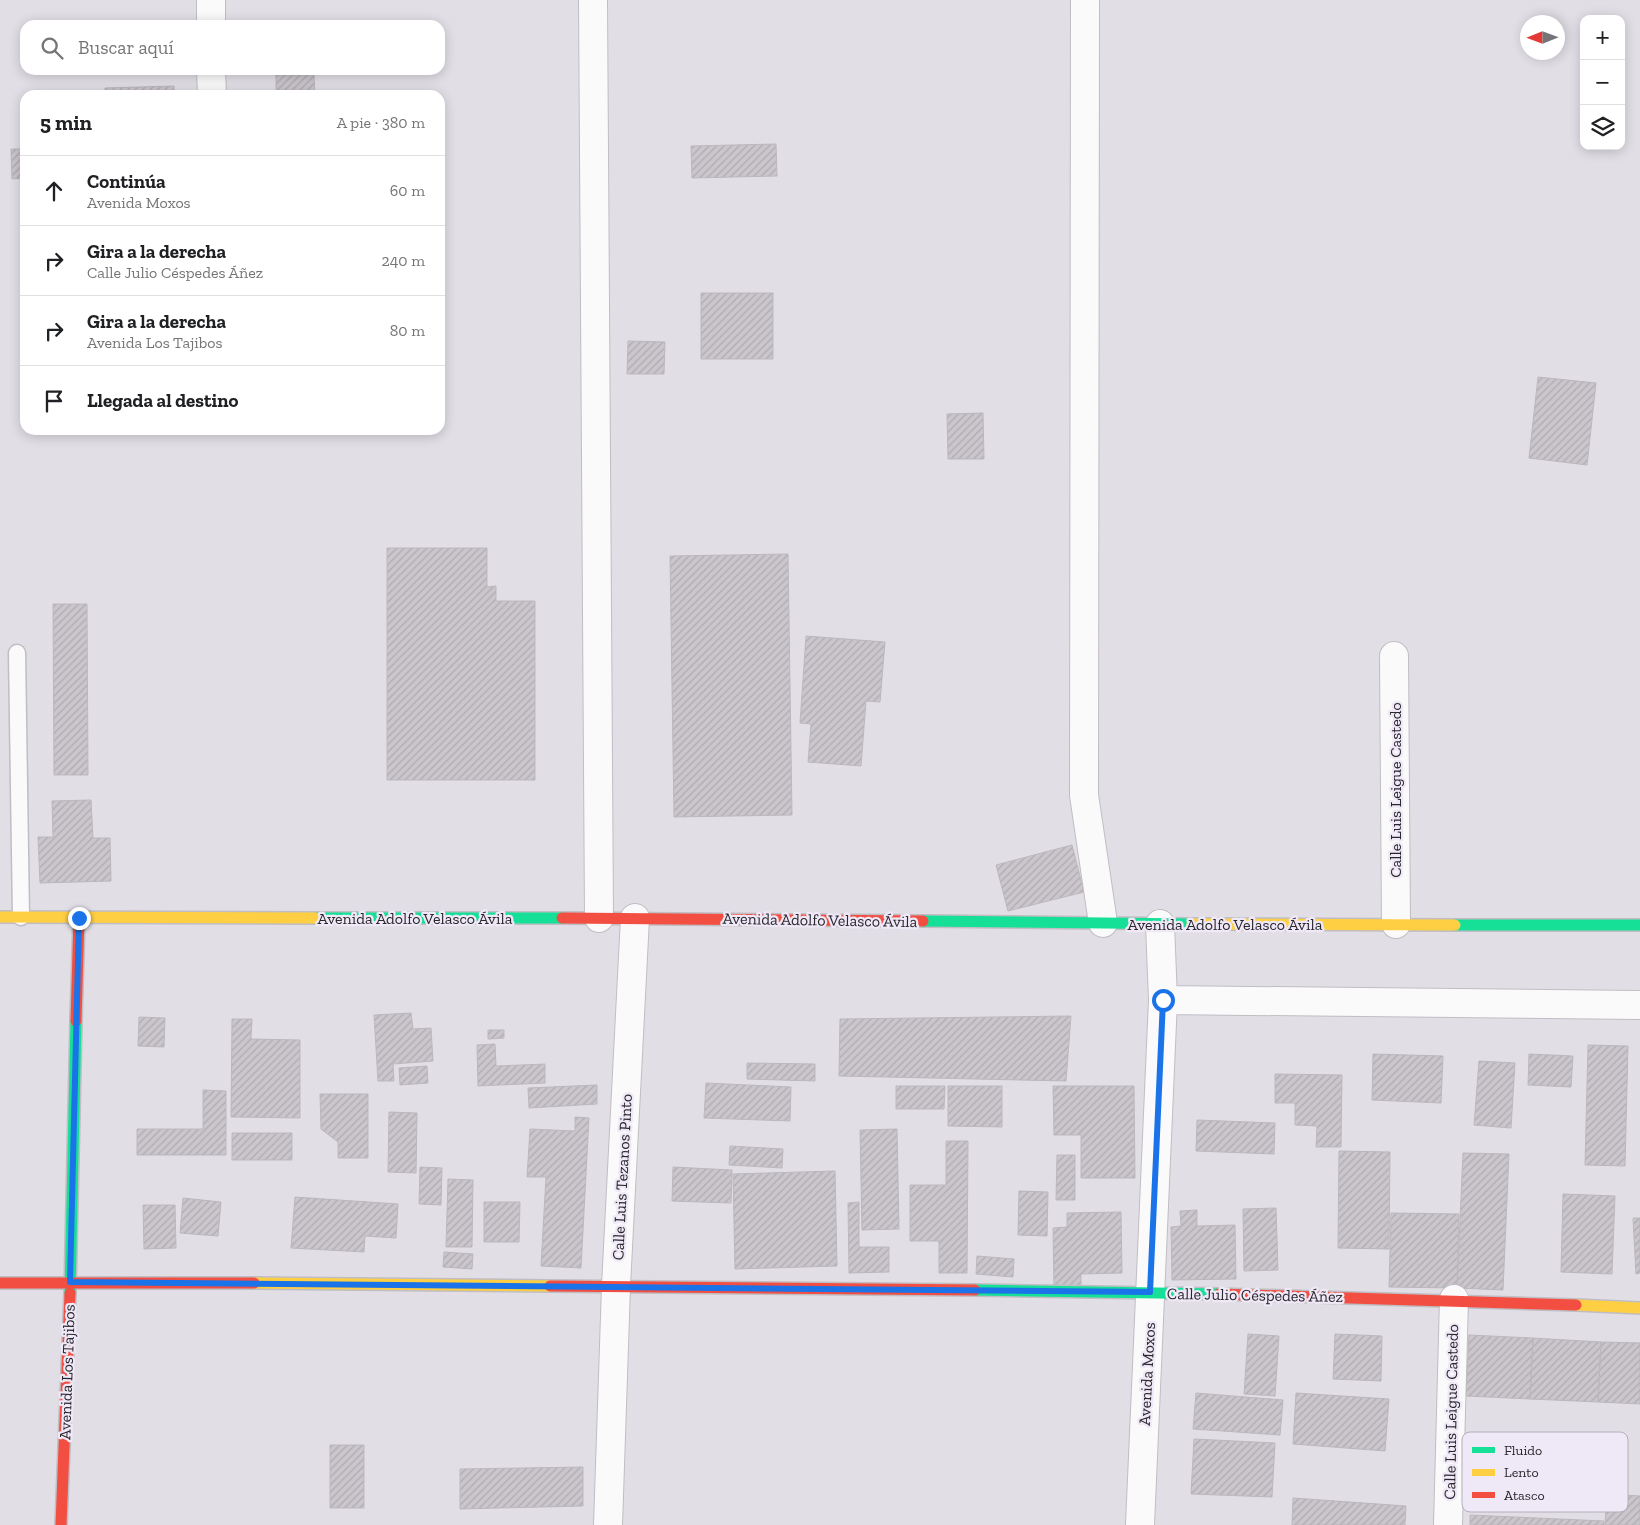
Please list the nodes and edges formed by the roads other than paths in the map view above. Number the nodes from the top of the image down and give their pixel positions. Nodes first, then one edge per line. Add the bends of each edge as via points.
1 (211, 0) edge
2 (594, 0) edge
3 (1085, 0) edge
4 (211, 20) edge
5 (212, 75) edge
6 (212, 90) edge
7 (16, 653) dead end
8 (1394, 656) dead end
9 (0, 917) edge
10 (21, 918) junction
11 (79, 918) junction
12 (599, 918) junction
13 (635, 918) junction
14 (1103, 923) junction
15 (1160, 924) junction
16 (1396, 924) junction
17 (1640, 925) edge
18 (1163, 1000) junction
19 (1640, 1005) edge
20 (70, 1282) junction
21 (0, 1283) edge
22 (616, 1286) junction
23 (1150, 1292) junction
24 (1454, 1299) junction
25 (1640, 1308) edge
26 (61, 1525) edge
27 (608, 1525) edge
28 (1140, 1525) edge
29 (1448, 1525) edge

1 - 4 street
2 - 12 street
3 - 14 street via 1084,795
5 - 6 street
7 - 10 lane
8 - 16 street, Calle Luis Leigue Castedo
9 - 10 main road, Avenida Adolfo Velasco Ávila
10 - 11 main road, Avenida Adolfo Velasco Ávila
11 - 12 main road, Avenida Adolfo Velasco Ávila
11 - 20 main road, Avenida Los Tajibos
12 - 13 main road, Avenida Adolfo Velasco Ávila
13 - 14 main road, Avenida Adolfo Velasco Ávila
13 - 22 street, Calle Luis Tezanos Pinto
14 - 15 main road, Avenida Adolfo Velasco Ávila
15 - 16 main road, Avenida Adolfo Velasco Ávila
15 - 18 street, Avenida Moxos
16 - 17 main road, Avenida Adolfo Velasco Ávila
18 - 19 street
18 - 23 street, Avenida Moxos
20 - 21 main road, Calle Julio Céspedes Áñez
20 - 22 main road, Calle Julio Céspedes Áñez
20 - 26 main road, Avenida Los Tajibos
22 - 23 main road, Calle Julio Céspedes Áñez
22 - 27 street, Calle Luis Tezanos Pinto
23 - 24 main road, Calle Julio Céspedes Áñez
23 - 28 street, Avenida Moxos
24 - 25 main road, Calle Julio Céspedes Áñez
24 - 29 street, Calle Luis Leigue Castedo

